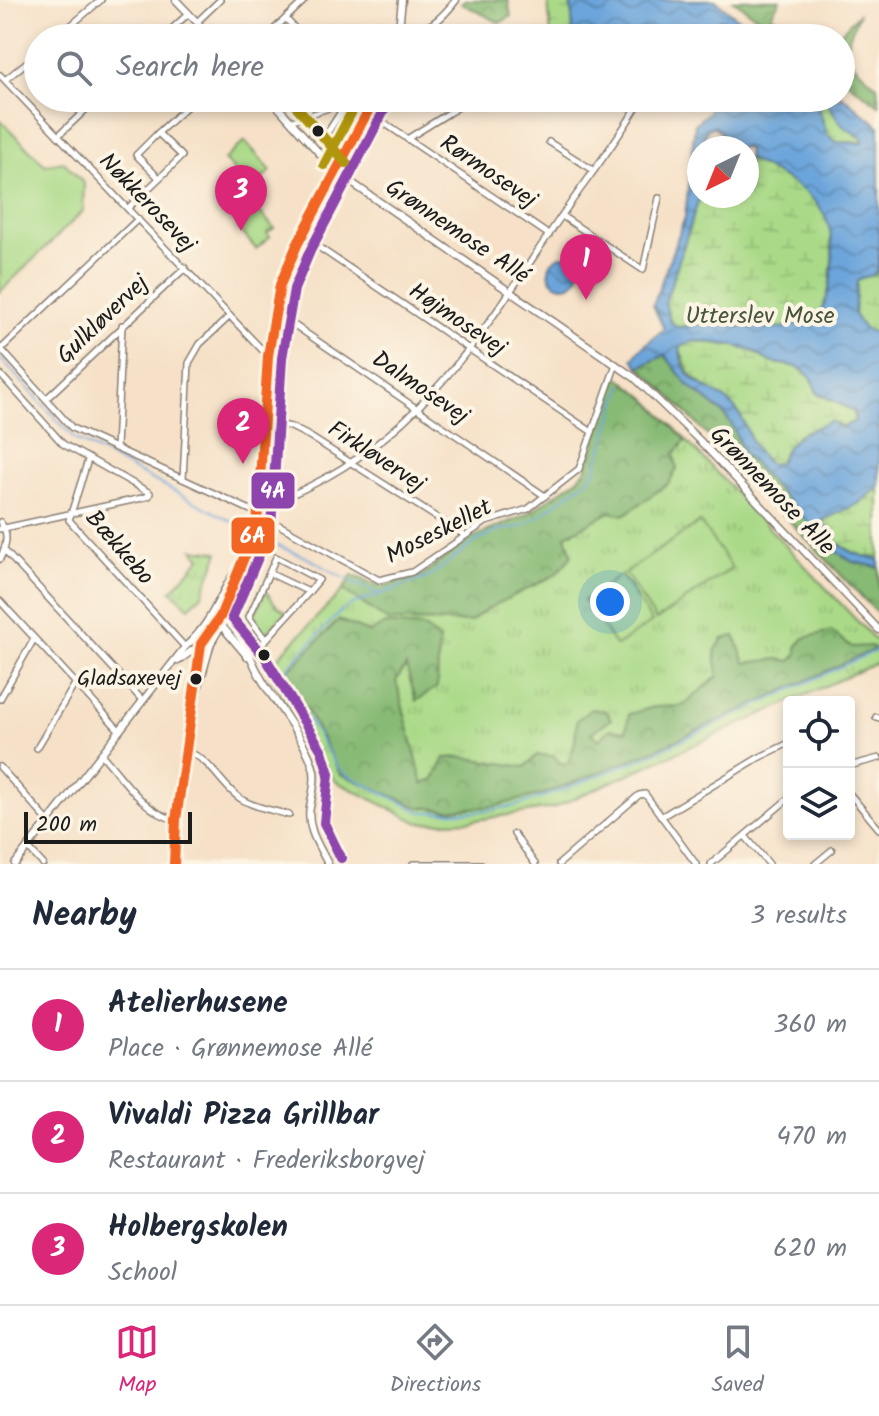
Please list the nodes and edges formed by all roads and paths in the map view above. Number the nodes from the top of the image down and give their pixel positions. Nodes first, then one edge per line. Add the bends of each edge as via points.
1 (101, 0) edge
2 (176, 0) edge
3 (220, 0) edge
4 (305, 0) edge
5 (402, 0) edge
6 (456, 0) edge
7 (189, 13) junction
8 (286, 19) junction
9 (197, 22) joint
10 (73, 24) edge
11 (177, 24) edge
12 (280, 24) edge
13 (291, 24) edge
14 (401, 24) edge
15 (434, 24) edge
16 (24, 63) edge
17 (2, 78) edge
18 (24, 101) edge
19 (35, 112) edge
20 (83, 112) edge
21 (181, 112) edge
22 (283, 112) edge
23 (318, 112) edge
24 (341, 112) edge
25 (350, 112) edge
26 (368, 112) joint
27 (450, 112) edge
28 (632, 112) edge
29 (291, 121) junction
30 (158, 133) junction
31 (58, 136) junction
32 (407, 139) junction
33 (549, 142) dead end
34 (333, 143) junction
35 (345, 153) junction
36 (593, 170) junction
37 (336, 172) junction
38 (159, 178) junction
39 (659, 198) dead end
40 (128, 208) junction
41 (562, 216) junction
42 (138, 219) junction
43 (549, 235) junction
44 (302, 236) junction
45 (185, 268) junction
46 (511, 291) junction
47 (274, 311) junction
48 (230, 316) junction
49 (122, 325) junction
50 (0, 349) edge
51 (470, 350) junction
52 (268, 356) junction
53 (616, 363) junction
54 (0, 374) edge
55 (635, 378) joint
56 (46, 399) junction
57 (419, 409) junction
58 (264, 421) junction
59 (592, 432) junction
60 (116, 448) junction
61 (88, 460) junction
62 (353, 463) junction
63 (183, 479) junction
64 (545, 496) junction
65 (260, 502) junction
66 (68, 514) junction
67 (259, 514) junction
68 (0, 522) edge
69 (3, 528) edge
70 (254, 535) junction
71 (464, 535) junction
72 (4, 550) junction
73 (0, 559) edge
74 (239, 566) junction
75 (269, 573) junction
76 (309, 592) junction
77 (0, 601) edge
78 (221, 621) junction
79 (879, 630) edge
80 (213, 632) junction
81 (34, 639) junction
82 (265, 639) junction
83 (192, 640) junction
84 (201, 644) junction
85 (185, 647) junction
86 (249, 654) junction
87 (183, 657) junction
88 (254, 665) junction
89 (169, 669) junction
90 (75, 684) junction
91 (0, 699) edge
92 (143, 701) junction
93 (194, 704) junction
94 (120, 731) junction
95 (783, 746) edge
96 (37, 748) dead end
97 (185, 751) junction
98 (102, 755) junction
99 (879, 758) edge
100 (855, 764) edge
101 (0, 767) edge
102 (855, 800) edge
103 (783, 803) edge
104 (289, 815) dead end
105 (661, 817) junction
106 (176, 820) junction
107 (49, 822) junction
108 (879, 829) edge
109 (514, 834) dead end
110 (745, 836) junction
111 (28, 848) junction
112 (832, 850) dead end
113 (15, 864) edge
114 (43, 864) edge
115 (174, 864) edge
116 (328, 864) edge
117 (413, 864) edge
118 (481, 864) edge
119 (535, 864) edge
120 (559, 864) edge
121 (696, 864) edge
122 (711, 864) edge
123 (769, 864) edge
124 (815, 864) edge

1 - 10 street
2 - 7 street
3 - 9 street
4 - 8 street
5 - 14 street
6 - 15 street
7 - 9 street
7 - 11 street
8 - 12 street
8 - 13 street
16 - 17 street
17 - 18 street, Nøkkerosevej
19 - 31 street, Nøkkerosevej
20 - 31 street
21 - 30 street
22 - 29 street, Grønnemose Allé
23 - 29 street
24 - 34 street via 326,135
25 - 34 street
26 - 32 street, Rørmosevej
26 - 35 street
27 - 32 street
28 - 36 street
29 - 37 street, Grønnemose Allé
30 - 38 street via 136,155
30 - 38 street via 182,156
31 - 40 street, Nøkkerosevej
32 - 43 street, Rørmosevej
33 - 36 street
34 - 35 street
35 - 37 street
36 - 41 street
37 - 44 street
37 - 46 street, Grønnemose Allé
38 - 40 street
39 - 41 street via 643,270
40 - 42 street, Nøkkerosevej
41 - 43 street
42 - 45 street, Nøkkerosevej
42 - 50 street
43 - 46 street
44 - 47 street
44 - 51 street, Højmosevej
45 - 48 street, Nøkkerosevej
45 - 49 street, Gulkløvervej
46 - 51 street
46 - 53 street, Grønnemose Allé
47 - 52 street
47 - 57 street, Dalmosevej
48 - 52 street, Nøkkerosevej
48 - 63 street via 200,344 189,363
49 - 56 street, Gulkløvervej
49 - 60 street
50 - 56 street
51 - 57 street
51 - 59 street, Højmosevej
52 - 58 street
53 - 55 street, Grønnemose Allé
53 - 59 street, Moseskellet
54 - 61 street via 63,444
55 - 79 street, Grønnemose Alle
56 - 60 street via 72,428
57 - 62 street
57 - 64 street, Dalmosevej
58 - 62 street, Firkløvervej via 295,428
58 - 65 street
59 - 64 street, Moseskellet via 579,469
60 - 63 street
61 - 66 street, Bækkebo
61 - 66 street via 149,496
62 - 65 street via 280,499
62 - 71 street, Firkløvervej
63 - 67 street
64 - 71 street, Moseskellet via 528,509
65 - 67 street
66 - 69 street
66 - 85 street, Bækkebo
67 - 70 street
67 - 71 street, Moseskellet via 379,580 412,572
68 - 69 street
69 - 72 street
70 - 74 street
70 - 78 street via 245,577
72 - 73 street
72 - 92 street
74 - 78 street
74 - 83 street via 214,614
75 - 76 street
75 - 76 street via 276,557 319,580
75 - 82 street via 249,617
76 - 82 street
77 - 81 street
78 - 80 street
78 - 86 street
78 - 88 street
80 - 83 street
80 - 84 street
80 - 93 street
81 - 90 street
81 - 91 street
82 - 86 street
83 - 85 street
84 - 87 street
84 - 93 street
85 - 87 street
85 - 89 street
86 - 88 street
87 - 89 street
88 - 116 street via 312,765 310,825
89 - 92 street
90 - 94 street
90 - 96 street
92 - 94 street
93 - 97 street
94 - 98 street
95 - 105 street
97 - 104 street via 196,754 243,800
97 - 106 street
98 - 106 street via 151,810
98 - 107 street
99 - 100 street
101 - 107 street
102 - 108 street
103 - 110 street
105 - 120 street via 645,794 639,795
105 - 121 street
106 - 115 street
107 - 111 street
109 - 119 street
110 - 122 street
110 - 123 street
111 - 113 street
111 - 114 street
112 - 124 street
117 - 118 street

